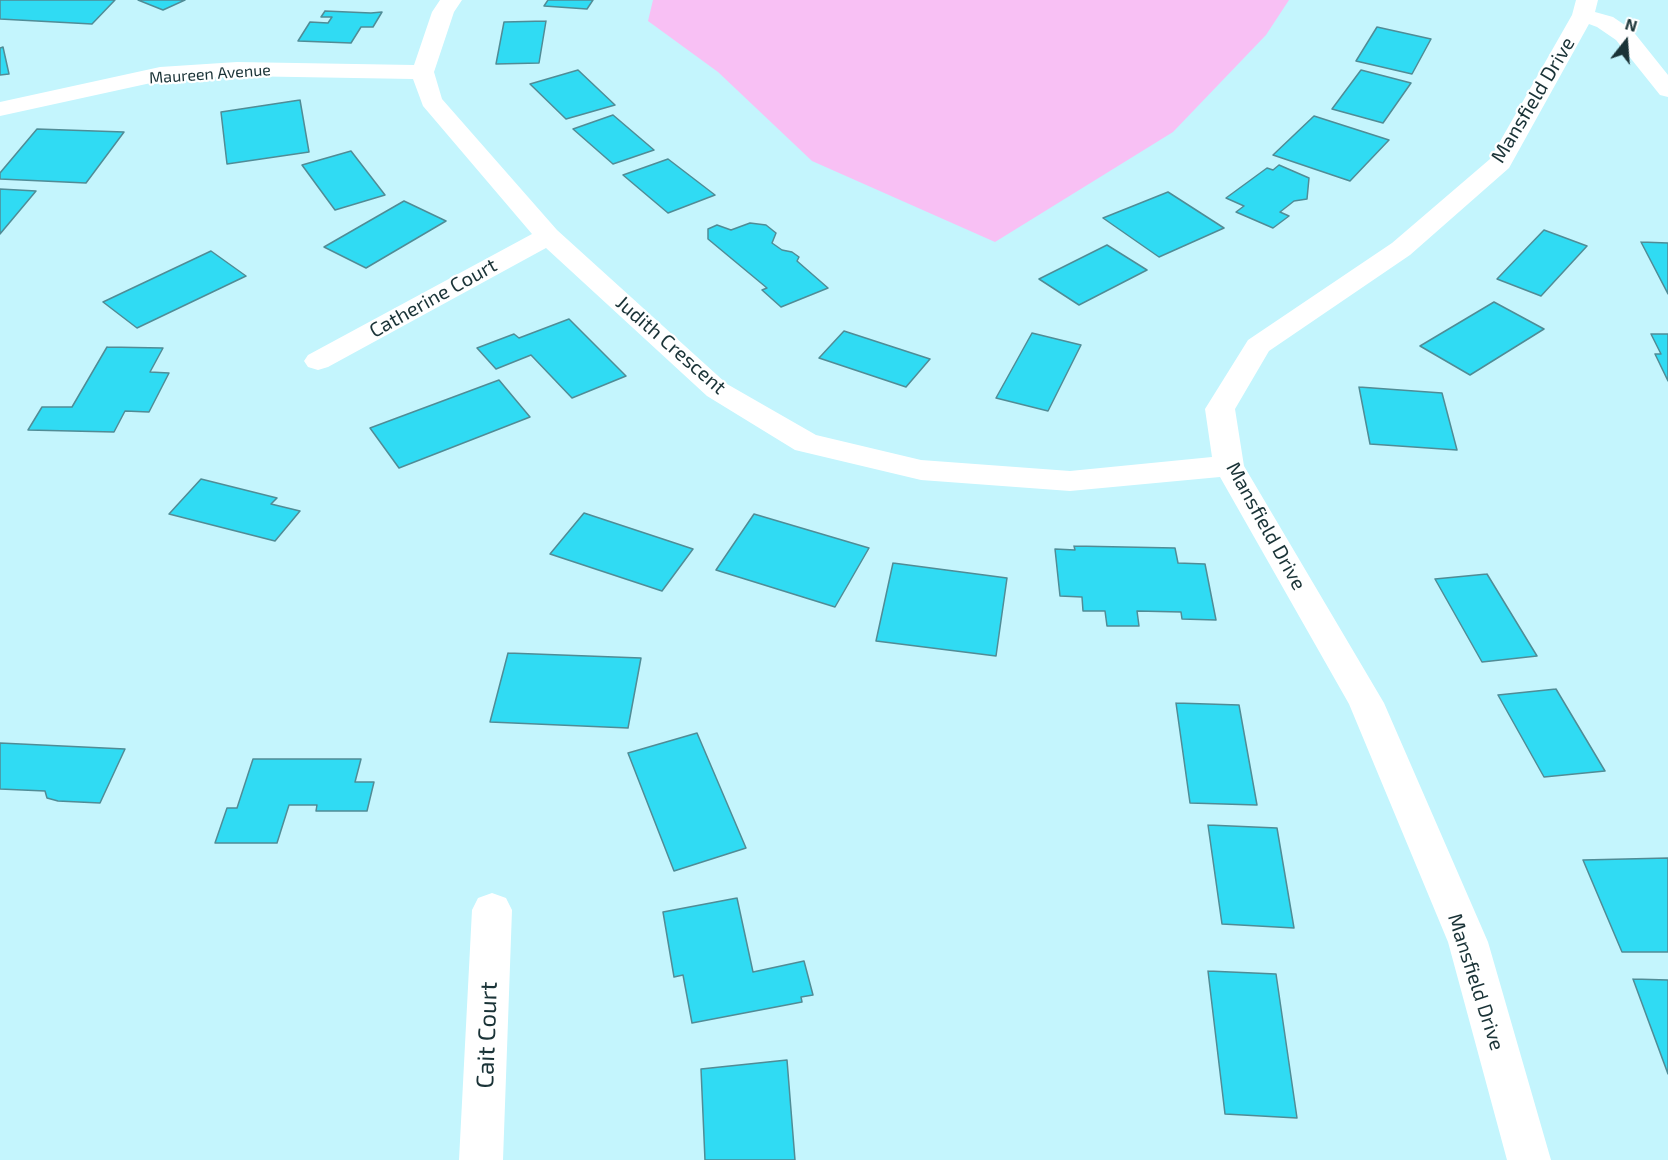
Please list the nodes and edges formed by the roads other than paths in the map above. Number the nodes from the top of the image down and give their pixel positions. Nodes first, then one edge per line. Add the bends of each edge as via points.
1 (451, 0) edge
2 (1585, 8) edge
3 (423, 72) junction
4 (1668, 90) edge
5 (0, 109) edge
6 (548, 236) junction
7 (318, 361) dead end
8 (1229, 466) junction
9 (492, 910) dead end
10 (481, 1160) edge
11 (1529, 1160) edge

1 - 3 street via 443,12
2 - 4 street via 1624,35
2 - 8 street, Mansfield Drive via 1500,162 1401,249 1258,346 1220,409
3 - 5 street, Maureen Avenue via 237,69 160,74
3 - 6 street, Judith Crescent via 431,101
6 - 7 street, Catherine Court
6 - 8 street, Judith Crescent via 717,390 806,443 921,470 1070,481
8 - 11 street, Mansfield Drive via 1366,703 1468,942
9 - 10 street, Cait Court

